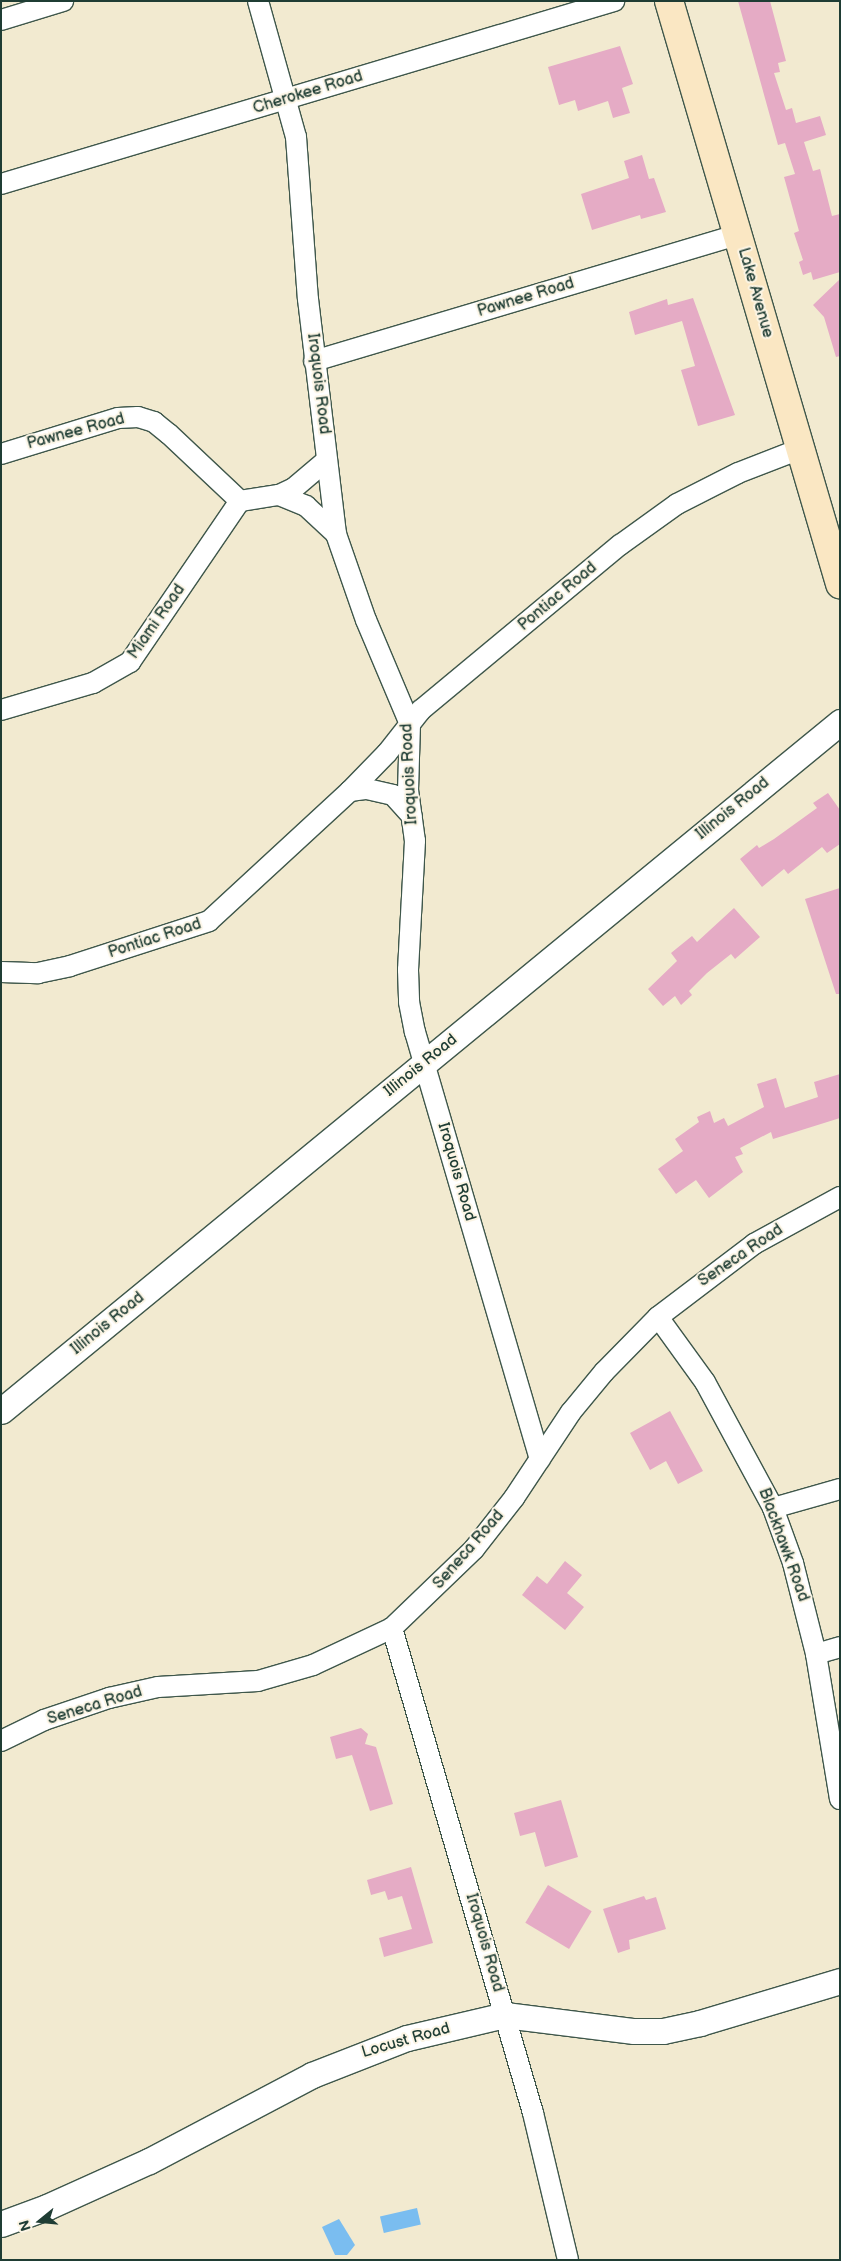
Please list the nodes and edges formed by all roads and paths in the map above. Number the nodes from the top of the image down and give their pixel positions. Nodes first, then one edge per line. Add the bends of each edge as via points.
1 (63, 1) edge
2 (258, 1) edge
3 (614, 1) edge
4 (669, 1) edge
5 (1, 20) edge
6 (288, 98) junction
7 (1, 184) edge
8 (738, 235) junction
9 (314, 361) junction
10 (800, 449) junction
11 (1, 454) edge
12 (327, 460) junction
13 (279, 495) junction
14 (240, 502) junction
15 (336, 534) junction
16 (840, 584) edge
17 (1, 710) edge
18 (840, 722) edge
19 (410, 724) junction
20 (350, 791) junction
21 (412, 816) junction
22 (1, 972) edge
23 (425, 1063) junction
24 (840, 1197) edge
25 (658, 1317) junction
26 (1, 1411) edge
27 (540, 1459) junction
28 (840, 1489) edge
29 (773, 1508) junction
30 (392, 1628) junction
31 (840, 1647) edge
32 (816, 1654) junction
33 (1, 1740) edge
34 (840, 1799) edge
35 (840, 1981) edge
36 (505, 2015) junction
37 (1, 2224) edge
38 (568, 2260) edge

1 - 5 street
2 - 6 street, Iroquois Road
3 - 6 street, Cherokee Road
4 - 8 main road, Lake Avenue
6 - 7 street, Cherokee Road
6 - 9 street, Iroquois Road via 296,137
8 - 9 street, Pawnee Road
8 - 10 main road, Lake Avenue
9 - 12 street, Iroquois Road
10 - 16 main road, Lake Avenue
10 - 19 street, Pontiac Road via 706,488 646,526 421,710
11 - 14 street, Pawnee Road via 118,418 138,417 154,422 169,434
12 - 13 street via 294,488
12 - 15 street, Iroquois Road
13 - 14 street
13 - 15 street via 306,506
14 - 17 street, Miami Road via 130,662 93,683
15 - 19 street, Iroquois Road
18 - 23 street, Illinois Road
19 - 20 street, Pontiac Road
19 - 21 street, Iroquois Road via 408,790
20 - 21 street via 367,790 393,795
20 - 22 street, Pontiac Road via 209,921 70,966 38,973
21 - 23 street, Iroquois Road via 414,889 409,1002
23 - 26 street, Illinois Road
23 - 27 street, Iroquois Road
24 - 25 street, Seneca Road via 754,1244
25 - 27 street, Seneca Road via 604,1372 571,1412
25 - 29 street, Blackhawk Road via 705,1382
27 - 30 street, Seneca Road via 474,1549
28 - 29 street
29 - 32 street, Blackhawk Road via 793,1563
30 - 33 street, Seneca Road via 313,1665 258,1680 158,1688 109,1698 44,1720
30 - 36 street, Iroquois Road
31 - 32 street
32 - 34 street, Blackhawk Road
35 - 36 street, Locust Road via 663,2031 634,2032
36 - 37 street, Locust Road via 407,2038 356,2056 312,2075 91,2188
36 - 38 street, Iroquois Road

